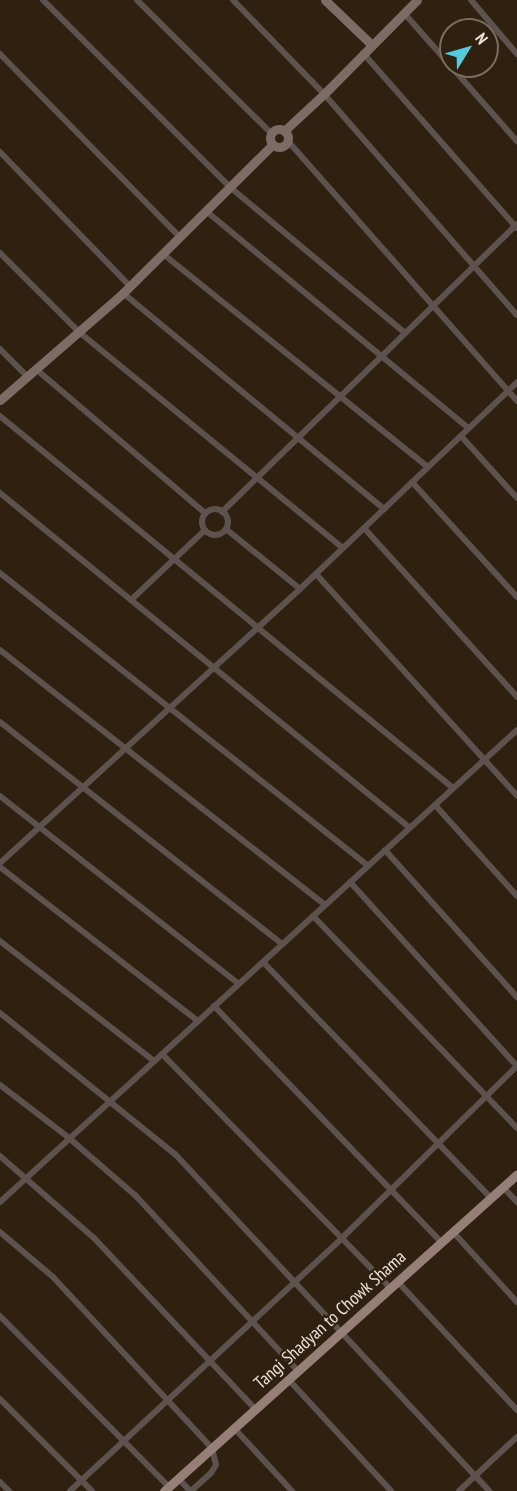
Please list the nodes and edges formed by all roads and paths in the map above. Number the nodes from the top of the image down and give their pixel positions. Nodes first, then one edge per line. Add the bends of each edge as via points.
1 (44, 0) edge
2 (137, 0) edge
3 (233, 0) edge
4 (326, 0) edge
5 (417, 0) edge
6 (471, 0) edge
7 (404, 13) junction
8 (372, 45) junction
9 (363, 53) junction
10 (0, 54) edge
11 (517, 54) edge
12 (324, 94) junction
13 (271, 133) junction
14 (286, 135) junction
15 (517, 141) edge
16 (273, 144) junction
17 (0, 152) edge
18 (231, 188) junction
19 (206, 211) junction
20 (516, 226) edge
21 (180, 237) junction
22 (0, 253) edge
23 (163, 254) junction
24 (474, 266) junction
25 (127, 290) junction
26 (432, 307) junction
27 (517, 315) edge
28 (79, 332) junction
29 (405, 333) junction
30 (0, 349) edge
31 (381, 356) junction
32 (37, 370) junction
33 (28, 377) junction
34 (517, 382) edge
35 (508, 391) junction
36 (340, 397) junction
37 (0, 400) edge
38 (517, 401) edge
39 (0, 416) edge
40 (468, 428) junction
41 (460, 436) junction
42 (298, 438) junction
43 (428, 467) junction
44 (257, 478) junction
45 (412, 482) junction
46 (0, 493) edge
47 (517, 498) edge
48 (384, 509) junction
49 (222, 512) junction
50 (205, 513) junction
51 (364, 528) junction
52 (226, 529) junction
53 (205, 530) junction
54 (343, 548) junction
55 (175, 559) junction
56 (0, 573) edge
57 (316, 574) junction
58 (300, 590) junction
59 (517, 597) edge
60 (131, 600) junction
61 (258, 627) junction
62 (0, 650) edge
63 (214, 668) junction
64 (517, 697) edge
65 (170, 708) junction
66 (0, 722) edge
67 (517, 730) edge
68 (126, 748) junction
69 (484, 760) junction
70 (82, 788) junction
71 (453, 788) junction
72 (0, 796) edge
73 (517, 796) edge
74 (435, 805) junction
75 (39, 827) junction
76 (410, 828) junction
77 (385, 850) junction
78 (0, 865) edge
79 (368, 866) junction
80 (350, 882) junction
81 (517, 896) edge
82 (325, 905) junction
83 (313, 916) junction
84 (0, 941) edge
85 (282, 944) junction
86 (263, 962) junction
87 (239, 984) junction
88 (517, 997) edge
89 (214, 1006) junction
90 (0, 1013) edge
91 (198, 1021) junction
92 (162, 1054) junction
93 (154, 1061) junction
94 (517, 1066) edge
95 (0, 1085) edge
96 (486, 1096) junction
97 (111, 1100) junction
98 (517, 1128) edge
99 (69, 1138) junction
100 (437, 1143) junction
101 (0, 1156) edge
102 (517, 1174) edge
103 (27, 1177) junction
104 (503, 1187) junction
105 (392, 1190) junction
106 (491, 1198) junction
107 (0, 1202) edge
108 (517, 1202) edge
109 (0, 1232) edge
110 (453, 1232) junction
111 (342, 1238) junction
112 (441, 1242) junction
113 (296, 1282) junction
114 (394, 1285) junction
115 (517, 1302) edge
116 (0, 1316) edge
117 (252, 1322) junction
118 (342, 1332) junction
119 (210, 1361) junction
120 (298, 1371) junction
121 (289, 1380) junction
122 (0, 1399) edge
123 (168, 1401) junction
124 (255, 1409) junction
125 (517, 1410) edge
126 (234, 1428) junction
127 (517, 1437) edge
128 (123, 1441) junction
129 (212, 1448) junction
130 (475, 1476) junction
131 (178, 1478) junction
132 (81, 1480) junction
133 (0, 1482) edge
134 (166, 1489) edge
135 (9, 1491) edge
136 (70, 1491) edge
137 (92, 1491) edge
138 (191, 1491) edge
139 (292, 1491) edge
140 (392, 1491) edge
141 (459, 1491) edge
142 (489, 1491) edge

1 - 18 street
2 - 13 street
3 - 12 street
4 - 8 main road
5 - 7 main road
6 - 11 street
7 - 8 main road
7 - 15 street
8 - 9 main road
9 - 12 main road
9 - 20 street
10 - 21 street
12 - 14 main road
12 - 24 street
13 - 14 main road via 279,129
13 - 16 main road
14 - 16 main road via 280,146
14 - 26 street
16 - 18 main road
17 - 25 street
18 - 19 main road
18 - 29 street
19 - 21 main road
19 - 31 street
20 - 24 street
21 - 23 main road
22 - 28 street
23 - 25 main road
23 - 36 street
24 - 26 street
24 - 27 street
25 - 28 main road
25 - 42 street
26 - 29 street
26 - 35 street
28 - 32 main road
28 - 44 street
29 - 31 street
30 - 33 street
31 - 36 street
31 - 40 street
32 - 33 main road
32 - 50 street
33 - 37 main road
34 - 35 street
35 - 38 street
35 - 40 street
36 - 42 street
36 - 43 street
39 - 55 street
40 - 41 street
41 - 43 street
41 - 47 street
42 - 44 street
42 - 48 street
43 - 45 street
44 - 49 street
44 - 54 street
45 - 48 street
45 - 59 street
46 - 60 street
48 - 51 street
49 - 50 street via 214,509
49 - 52 street via 227,520
50 - 53 street
51 - 54 street
51 - 64 street
52 - 53 street via 218,534
52 - 58 street
53 - 55 street
54 - 57 street
55 - 60 street
55 - 61 street
56 - 65 street
57 - 58 street
57 - 69 street
58 - 61 street
60 - 63 street
61 - 63 street
61 - 71 street
62 - 68 street
63 - 65 street
63 - 76 street
65 - 68 street
65 - 79 street
66 - 70 street
67 - 69 street
68 - 70 street
68 - 82 street
69 - 71 street
69 - 73 street
70 - 75 street
70 - 85 street
71 - 74 street
72 - 75 street
74 - 76 street
74 - 81 street
75 - 78 street
75 - 87 street
76 - 77 street
77 - 79 street
77 - 88 street
78 - 91 street
79 - 80 street
80 - 82 street
80 - 94 street
82 - 83 street
83 - 85 street
83 - 96 street
84 - 93 street
85 - 86 street
86 - 87 street
86 - 100 street
87 - 89 street
89 - 91 street
89 - 105 street
90 - 97 street
91 - 92 street
92 - 93 street
92 - 111 street
93 - 97 street
94 - 96 street
95 - 99 street
96 - 98 street
96 - 100 street
97 - 99 street
97 - 113 street via 175,1154
99 - 103 street
99 - 117 street via 136,1196
100 - 105 street
100 - 106 street
101 - 103 street
102 - 104 main road, Tangi Shadyan to Chowk Shama
103 - 107 street
103 - 119 street via 94,1238
104 - 106 main road, Tangi Shadyan to Chowk Shama
104 - 108 street
105 - 111 street
105 - 112 street
106 - 110 main road, Tangi Shadyan to Chowk Shama
109 - 123 street via 53,1277
110 - 112 main road, Tangi Shadyan to Chowk Shama
110 - 115 street
111 - 113 street
111 - 114 street
112 - 114 main road, Tangi Shadyan to Chowk Shama
113 - 117 street
113 - 118 street
114 - 118 main road, Tangi Shadyan to Chowk Shama
114 - 125 street
116 - 128 street
117 - 119 street
117 - 120 street
118 - 120 main road, Tangi Shadyan to Chowk Shama
118 - 130 street
119 - 123 street
119 - 124 street
120 - 121 main road, Tangi Shadyan to Chowk Shama
121 - 124 main road, Tangi Shadyan to Chowk Shama
121 - 140 street
122 - 132 street
123 - 128 street
123 - 129 street
124 - 126 main road, Tangi Shadyan to Chowk Shama
126 - 129 main road, Tangi Shadyan to Chowk Shama
126 - 139 street
127 - 130 street
128 - 132 street
128 - 134 street
129 - 131 main road, Tangi Shadyan to Chowk Shama
129 - 138 street via 216,1464
130 - 141 street
130 - 142 street
131 - 134 main road, Tangi Shadyan to Chowk Shama
131 - 138 street
132 - 136 street
132 - 137 street
133 - 135 street

